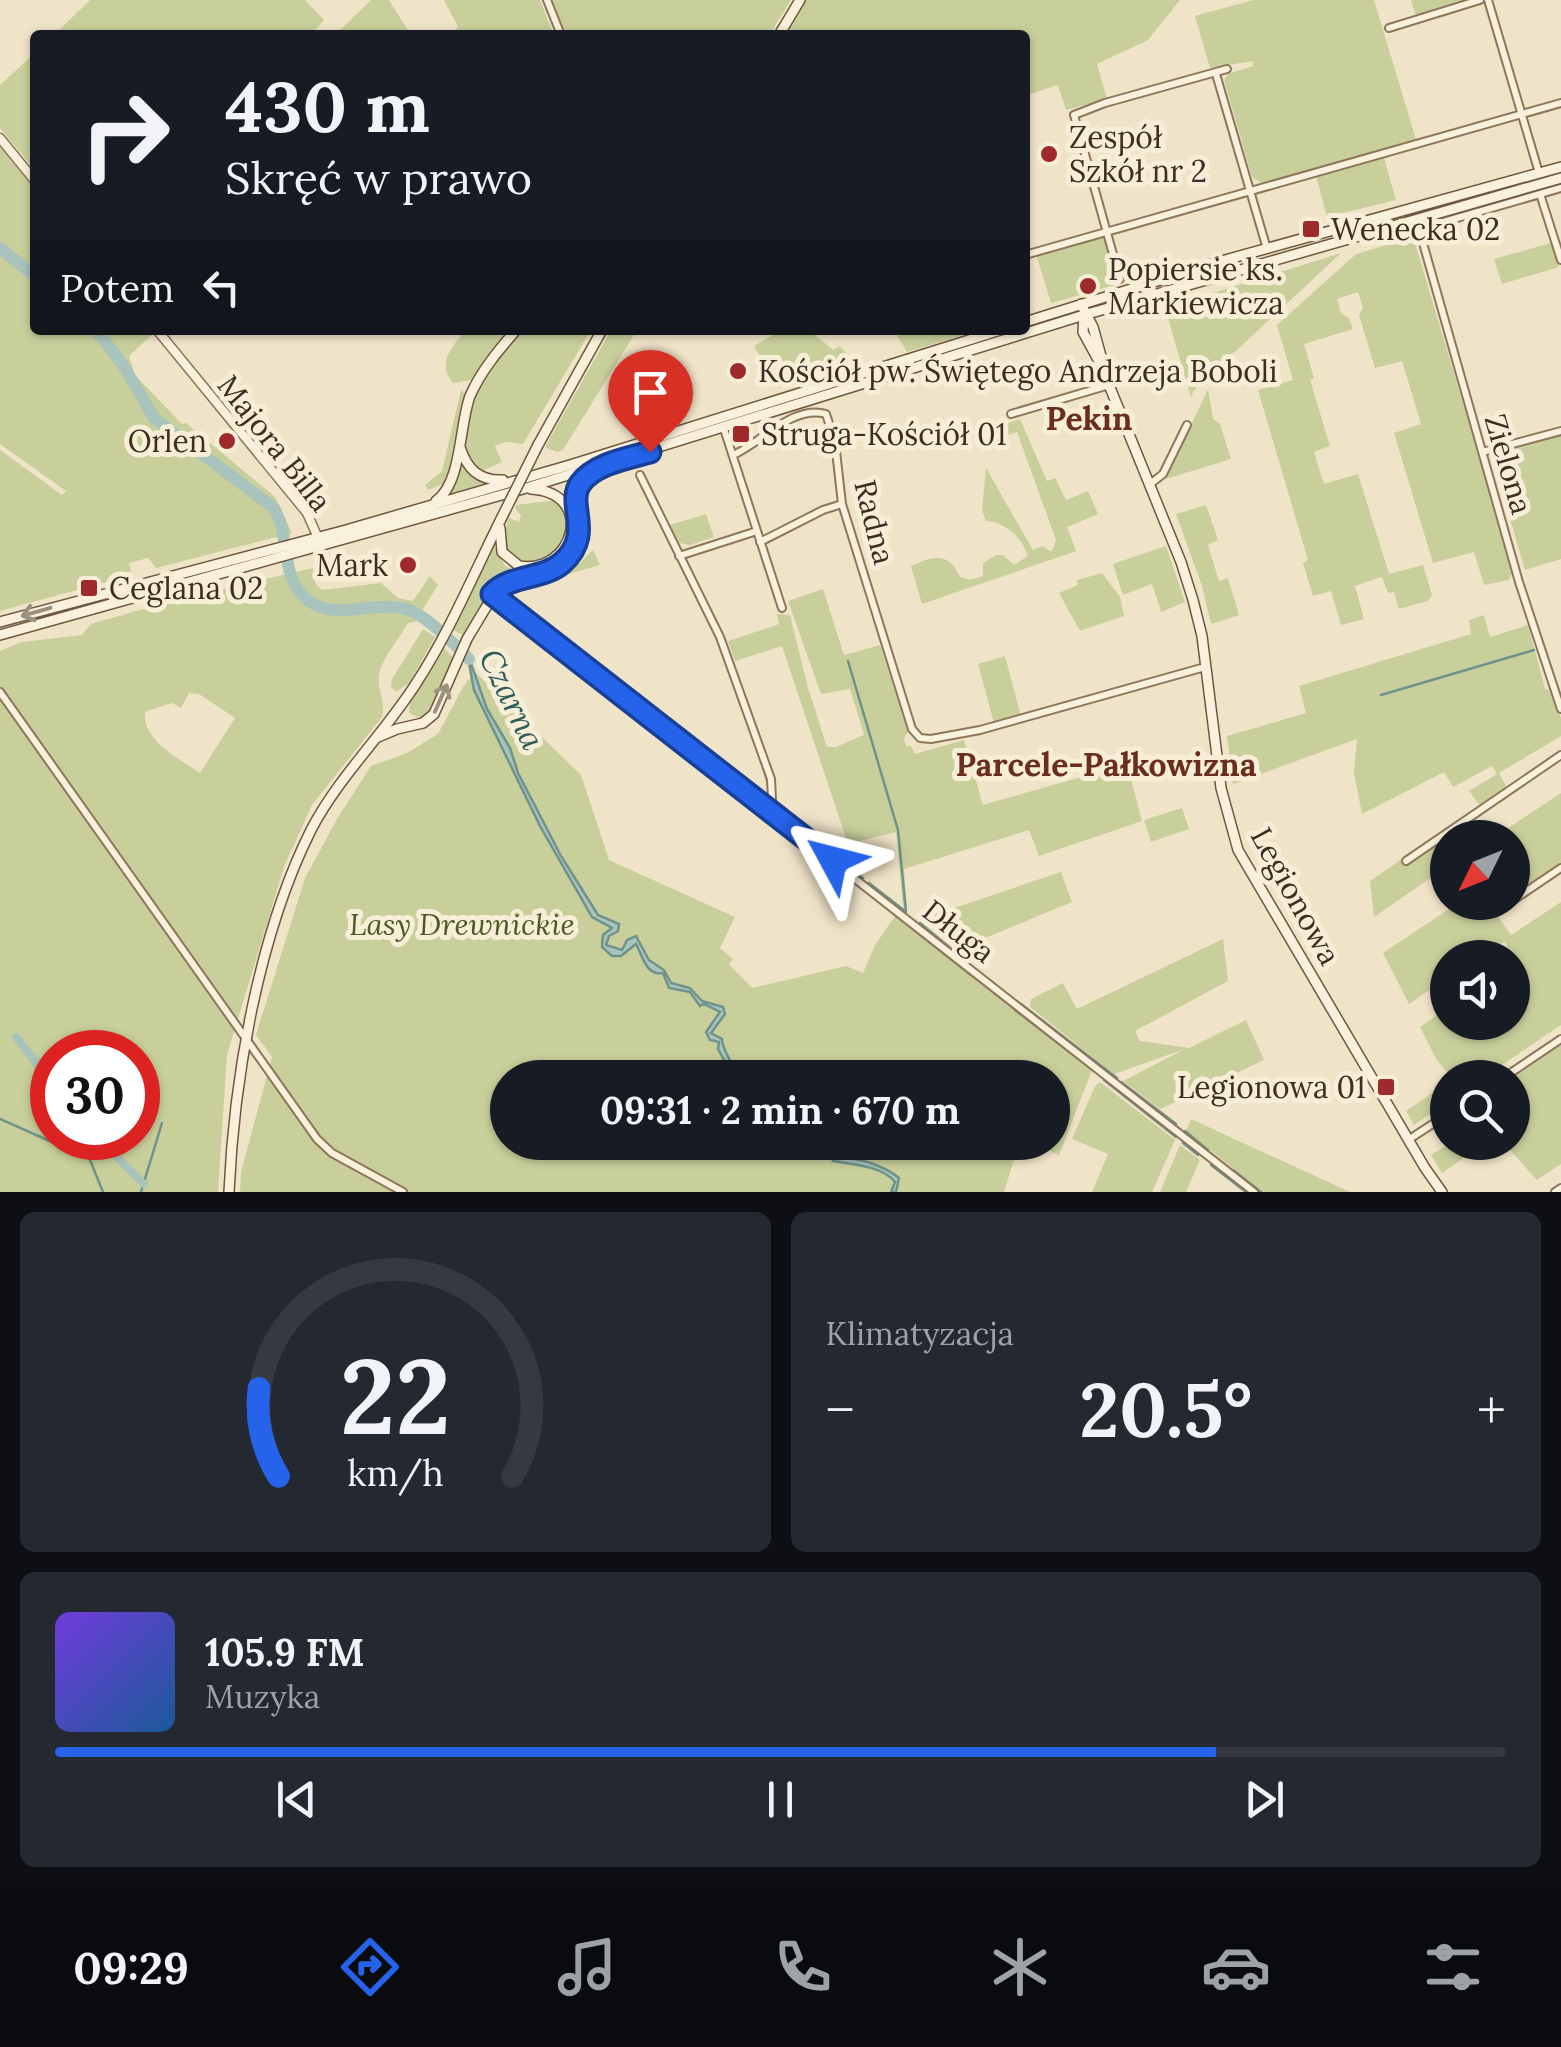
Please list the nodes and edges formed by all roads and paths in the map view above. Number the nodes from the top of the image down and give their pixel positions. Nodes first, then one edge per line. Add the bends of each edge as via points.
1 (547, 0) edge
2 (800, 0) edge
3 (1480, 0) edge
4 (1488, 0) edge
5 (1388, 28) dead end
6 (559, 30) edge
7 (782, 30) edge
8 (1227, 70) dead end
9 (1216, 74) junction
10 (1561, 103) edge
11 (1522, 115) junction
12 (0, 138) edge
13 (1561, 167) edge
14 (30, 174) edge
15 (1539, 174) junction
16 (1561, 178) edge
17 (1561, 188) edge
18 (1250, 191) junction
19 (1540, 194) junction
20 (1419, 230) junction
21 (1105, 232) junction
22 (1370, 233) junction
23 (1267, 248) junction
24 (1030, 253) edge
25 (1561, 260) edge
26 (1120, 280) dead end
27 (1082, 309) junction
28 (1030, 321) edge
29 (1030, 326) edge
30 (161, 335) edge
31 (512, 335) edge
32 (599, 335) edge
33 (985, 335) edge
34 (1004, 335) edge
35 (1109, 385) junction
36 (1011, 414) dead end
37 (1187, 425) dead end
38 (724, 429) junction
39 (1561, 431) edge
40 (460, 444) junction
41 (1482, 452) junction
42 (733, 455) junction
43 (612, 463) junction
44 (640, 474) dead end
45 (533, 476) junction
46 (1150, 484) junction
47 (523, 490) junction
48 (842, 504) junction
49 (429, 505) junction
50 (500, 519) junction
51 (757, 531) junction
52 (318, 538) junction
53 (760, 542) junction
54 (296, 548) junction
55 (274, 554) junction
56 (679, 556) junction
57 (492, 594) junction
58 (782, 608) dead end
59 (0, 622) edge
60 (0, 635) edge
61 (1206, 667) junction
62 (0, 692) edge
63 (400, 706) junction
64 (1561, 709) edge
65 (418, 724) junction
66 (373, 740) junction
67 (1561, 755) edge
68 (767, 808) junction
69 (1406, 861) dead end
70 (1561, 868) edge
71 (1530, 889) edge
72 (247, 1038) junction
73 (1561, 1040) edge
74 (1530, 1060) edge
75 (1430, 1126) edge
76 (1408, 1140) junction
77 (1561, 1188) edge
78 (228, 1192) edge
79 (403, 1192) edge
80 (1254, 1192) edge
81 (1442, 1192) edge
82 (1554, 1192) edge

1 - 6 street
2 - 7 main road
3 - 5 street
4 - 11 street
8 - 9 street
9 - 18 street
9 - 21 street via 1073,118
10 - 11 street
11 - 15 street
11 - 18 street
12 - 14 street
13 - 15 main road
15 - 23 main road
16 - 22 main road
17 - 19 street
18 - 21 street
18 - 23 street
19 - 20 street
19 - 25 street
20 - 22 street
20 - 41 street, Zielona
21 - 24 street
21 - 26 street
22 - 27 main road
23 - 27 main road
27 - 28 main road
27 - 29 main road
27 - 35 main road, Legionowa via 1084,332
30 - 52 street, Majora Billa via 307,513
31 - 40 main road via 476,384
32 - 50 main road, bridge
33 - 45 main road
34 - 38 main road
35 - 36 street
35 - 46 main road, Legionowa
37 - 46 street via 1163,474
38 - 42 street
38 - 43 main road
39 - 41 street
40 - 45 main road via 480,476
40 - 49 main road via 450,486
41 - 64 street, Zielona
42 - 48 street, Radna via 778,425 823,412 835,442
42 - 51 street
43 - 47 main road
43 - 57 main road via 576,492 578,538 564,560
44 - 56 street
45 - 49 main road
46 - 61 main road, Legionowa via 1194,600
47 - 50 main road via 552,492 566,504 571,525 562,551 540,565 514,564 499,544
47 - 54 main road
48 - 53 street
48 - 61 street, Radna via 920,738 980,730
49 - 52 main road
50 - 63 main road
51 - 53 street
51 - 56 street
52 - 54 main road
53 - 58 street
54 - 55 main road
55 -> 59 main road via 138,581
55 - 60 main road
56 - 68 street via 720,637 767,766 773,790
65 -> 57 main road via 436,711
57 - 68 street, Długa
61 - 76 main road, Legionowa via 1221,788 1238,850
62 - 72 street
63 - 65 main road
63 - 66 main road
65 - 66 main road
66 - 72 main road via 308,836
67 - 69 street
68 - 80 street, Długa
70 - 71 street
72 - 78 main road
72 - 79 street via 326,1148
73 - 74 street
75 - 76 street
76 - 81 main road, Legionowa
77 - 82 street

